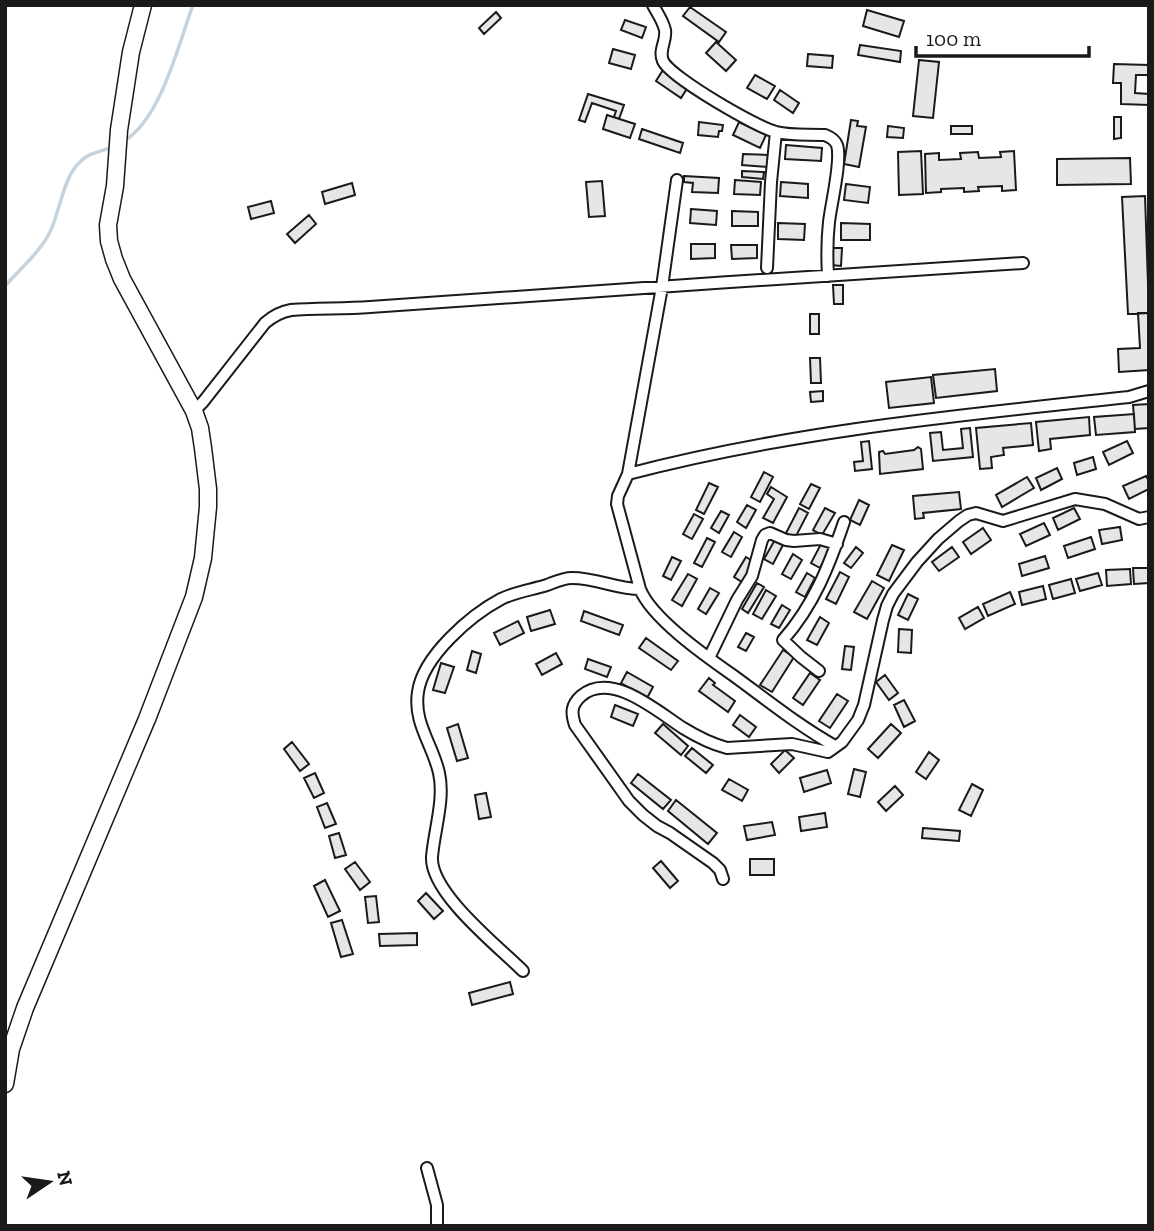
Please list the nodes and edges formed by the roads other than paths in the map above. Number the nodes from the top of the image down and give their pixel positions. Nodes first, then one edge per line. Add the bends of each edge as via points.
1 (143, 5) edge
2 (653, 5) edge
3 (776, 132) junction
4 (677, 180) dead end
5 (1023, 263) dead end
6 (767, 268) dead end
7 (828, 276) junction
8 (662, 287) junction
9 (1149, 391) edge
10 (194, 411) junction
11 (628, 474) junction
12 (1149, 517) edge
13 (844, 523) dead end
14 (836, 544) junction
15 (640, 589) junction
16 (709, 658) junction
17 (819, 671) dead end
18 (835, 746) junction
19 (723, 878) dead end
20 (523, 971) dead end
21 (5, 1084) edge
22 (427, 1168) dead end
23 (437, 1226) edge

1 - 10 main road via 119,130 109,241 121,279
2 - 3 street via 665,29 661,52 665,66 709,98
3 - 6 street
3 - 7 street via 825,135 836,144 826,246
4 - 8 street
5 - 7 street
7 - 8 street
8 - 10 street via 281,312 259,330
8 - 11 street
9 - 11 street via 844,431
10 - 21 main road via 208,488 203,558 194,597 24,1008
11 - 15 street via 617,504
12 - 18 street via 1139,519 1105,504 1075,499 1003,520 976,513 959,521 917,562 893,594 864,705 858,720
13 - 14 street
14 - 16 street via 820,538 794,541 765,535 752,576
14 - 17 street via 813,599 783,640
15 - 16 street via 656,612
15 - 20 street via 569,578 502,599 444,643 418,691 419,722 440,776 434,872 454,904
16 - 18 street
18 - 19 street via 828,752 792,744 727,748 683,728 625,692 595,689 579,698 572,715 575,725 629,801 713,863
22 - 23 street via 437,1205

